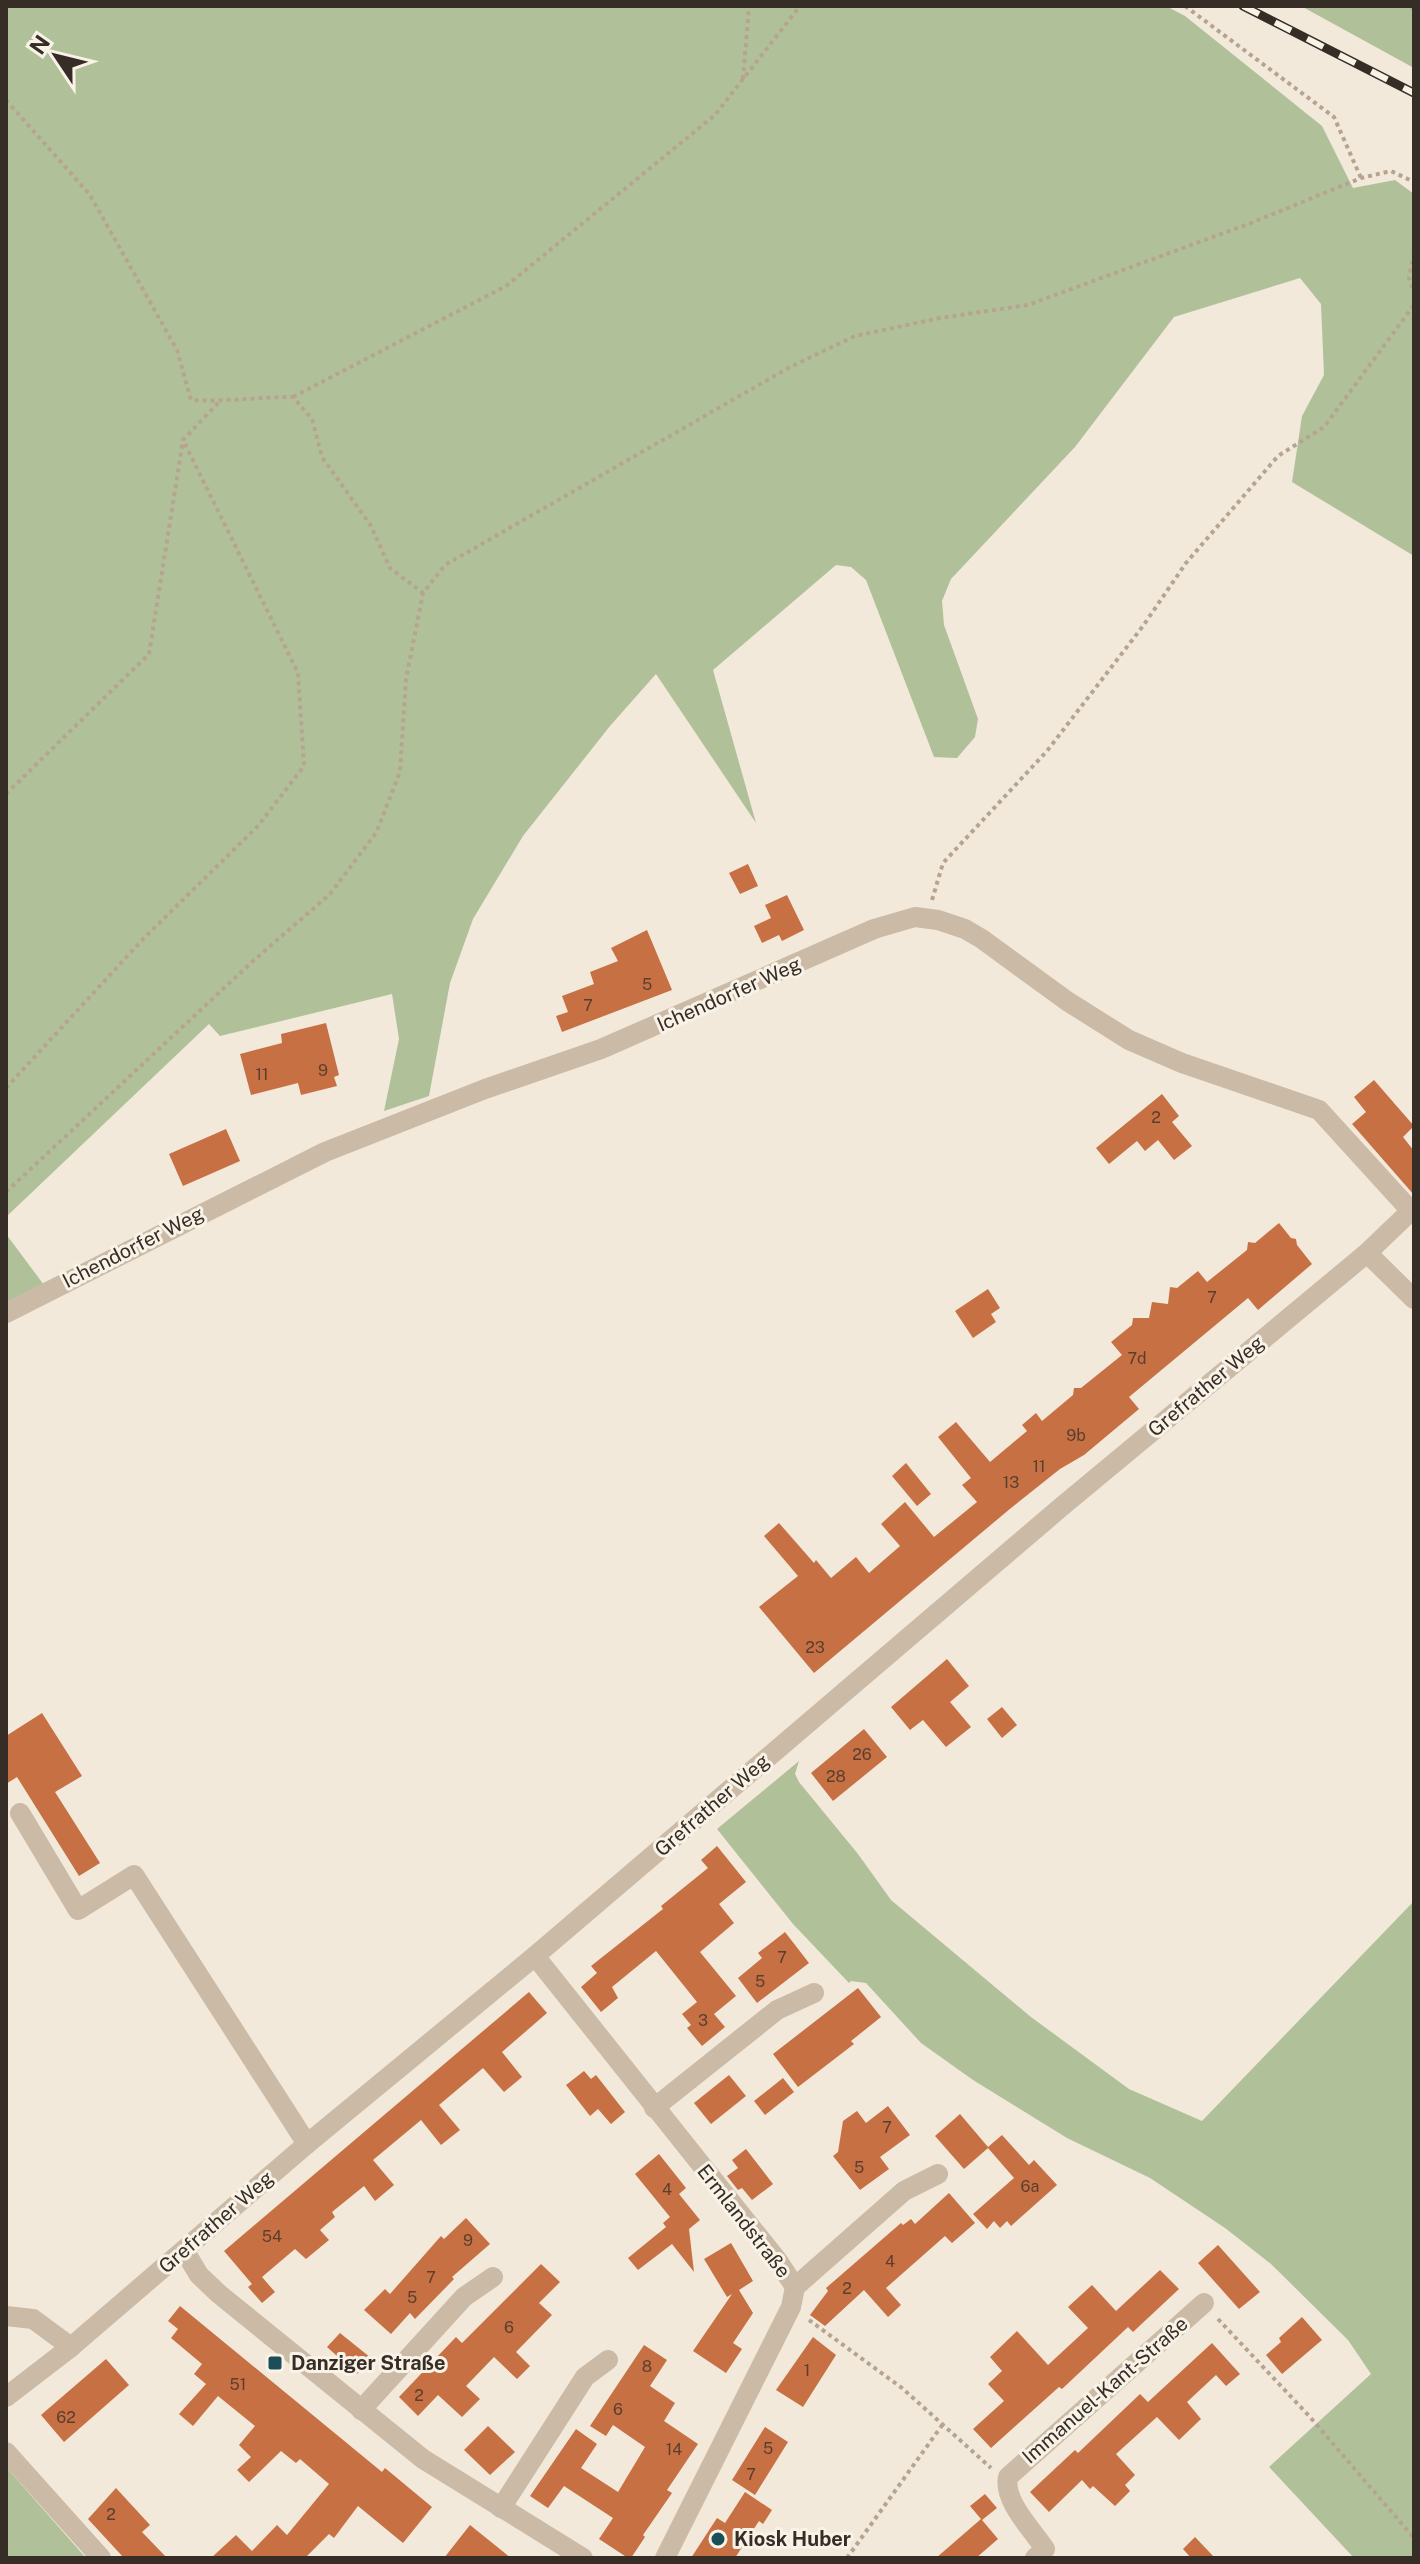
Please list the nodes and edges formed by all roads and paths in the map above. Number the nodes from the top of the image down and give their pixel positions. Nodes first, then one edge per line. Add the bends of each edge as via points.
1 (749, 6) edge
2 (800, 6) edge
3 (1185, 6) edge
4 (743, 79) junction
5 (6, 100) edge
6 (1361, 178) junction
7 (1414, 182) edge
8 (1414, 253) edge
9 (1414, 292) edge
10 (1414, 305) edge
11 (293, 397) junction
12 (219, 402) junction
13 (183, 440) junction
14 (423, 593) junction
15 (6, 794) edge
16 (925, 918) junction
17 (6, 1088) edge
18 (6, 1192) edge
19 (1412, 1210) edge
20 (1367, 1253) junction
21 (1414, 1299) edge
22 (6, 1313) edge
23 (20, 1813) dead end
24 (535, 1956) junction
25 (814, 1993) dead end
26 (654, 2108) junction
27 (307, 2144) junction
28 (938, 2174) dead end
29 (184, 2250) junction
30 (493, 2277) dead end
31 (793, 2297) junction
32 (1204, 2303) joint
33 (6, 2316) edge
34 (71, 2347) junction
35 (608, 2360) dead end
36 (6, 2397) edge
37 (361, 2410) junction
38 (943, 2424) junction
39 (6, 2452) edge
40 (1008, 2477) junction
41 (501, 2508) junction
42 (1414, 2538) edge
43 (1046, 2555) edge
44 (101, 2558) edge
45 (583, 2558) edge
46 (665, 2558) edge
47 (847, 2558) edge

1 - 4 path
2 - 4 path
3 - 6 path via 1334,117
4 - 11 path via 715,115 506,286
5 - 12 path via 90,195 177,350 191,400
6 - 7 path via 1391,171
6 - 14 path via 1028,305 855,336 753,387 445,565
8 - 9 path via 1409,278
10 - 16 path via 1324,427 1278,456 1186,563 1047,751 943,863
11 - 12 path
11 - 14 path via 312,419 322,457 371,526 390,568
12 - 13 path
13 - 15 path via 149,654
13 - 17 path via 298,673 304,766 258,826 145,937
14 - 18 path via 406,679 400,772 376,833 330,894
16 - 19 street, Ichendorfer Weg via 982,939 1129,1040 1319,1110
16 - 22 street, Ichendorfer Weg via 903,918 874,929 601,1049 325,1152
19 - 20 street, Grefrather Weg
20 - 21 street
20 - 24 street, Grefrather Weg
23 - 27 street via 78,1910 134,1875
24 - 26 street, Ermlandstraße
24 - 27 street, Grefrather Weg
25 - 26 street via 777,2010
26 - 31 street, Ermlandstraße via 778,2261
27 - 29 street, Grefrather Weg
28 - 31 street via 904,2191
29 - 34 street, Grefrather Weg
29 - 37 street via 219,2294
30 - 37 street via 464,2297
31 - 38 path
31 - 46 street, Ermlandstraße
32 - 40 street, Immanuel-Kant-Straße
32 - 42 path
33 - 34 street via 33,2319
34 - 36 street, Grefrather Weg
35 - 41 street via 585,2377
37 - 41 street via 423,2459
38 - 40 path via 995,2472
38 - 47 path
39 - 44 street
40 - 43 street, Immanuel-Kant-Straße via 1010,2498
41 - 45 street

